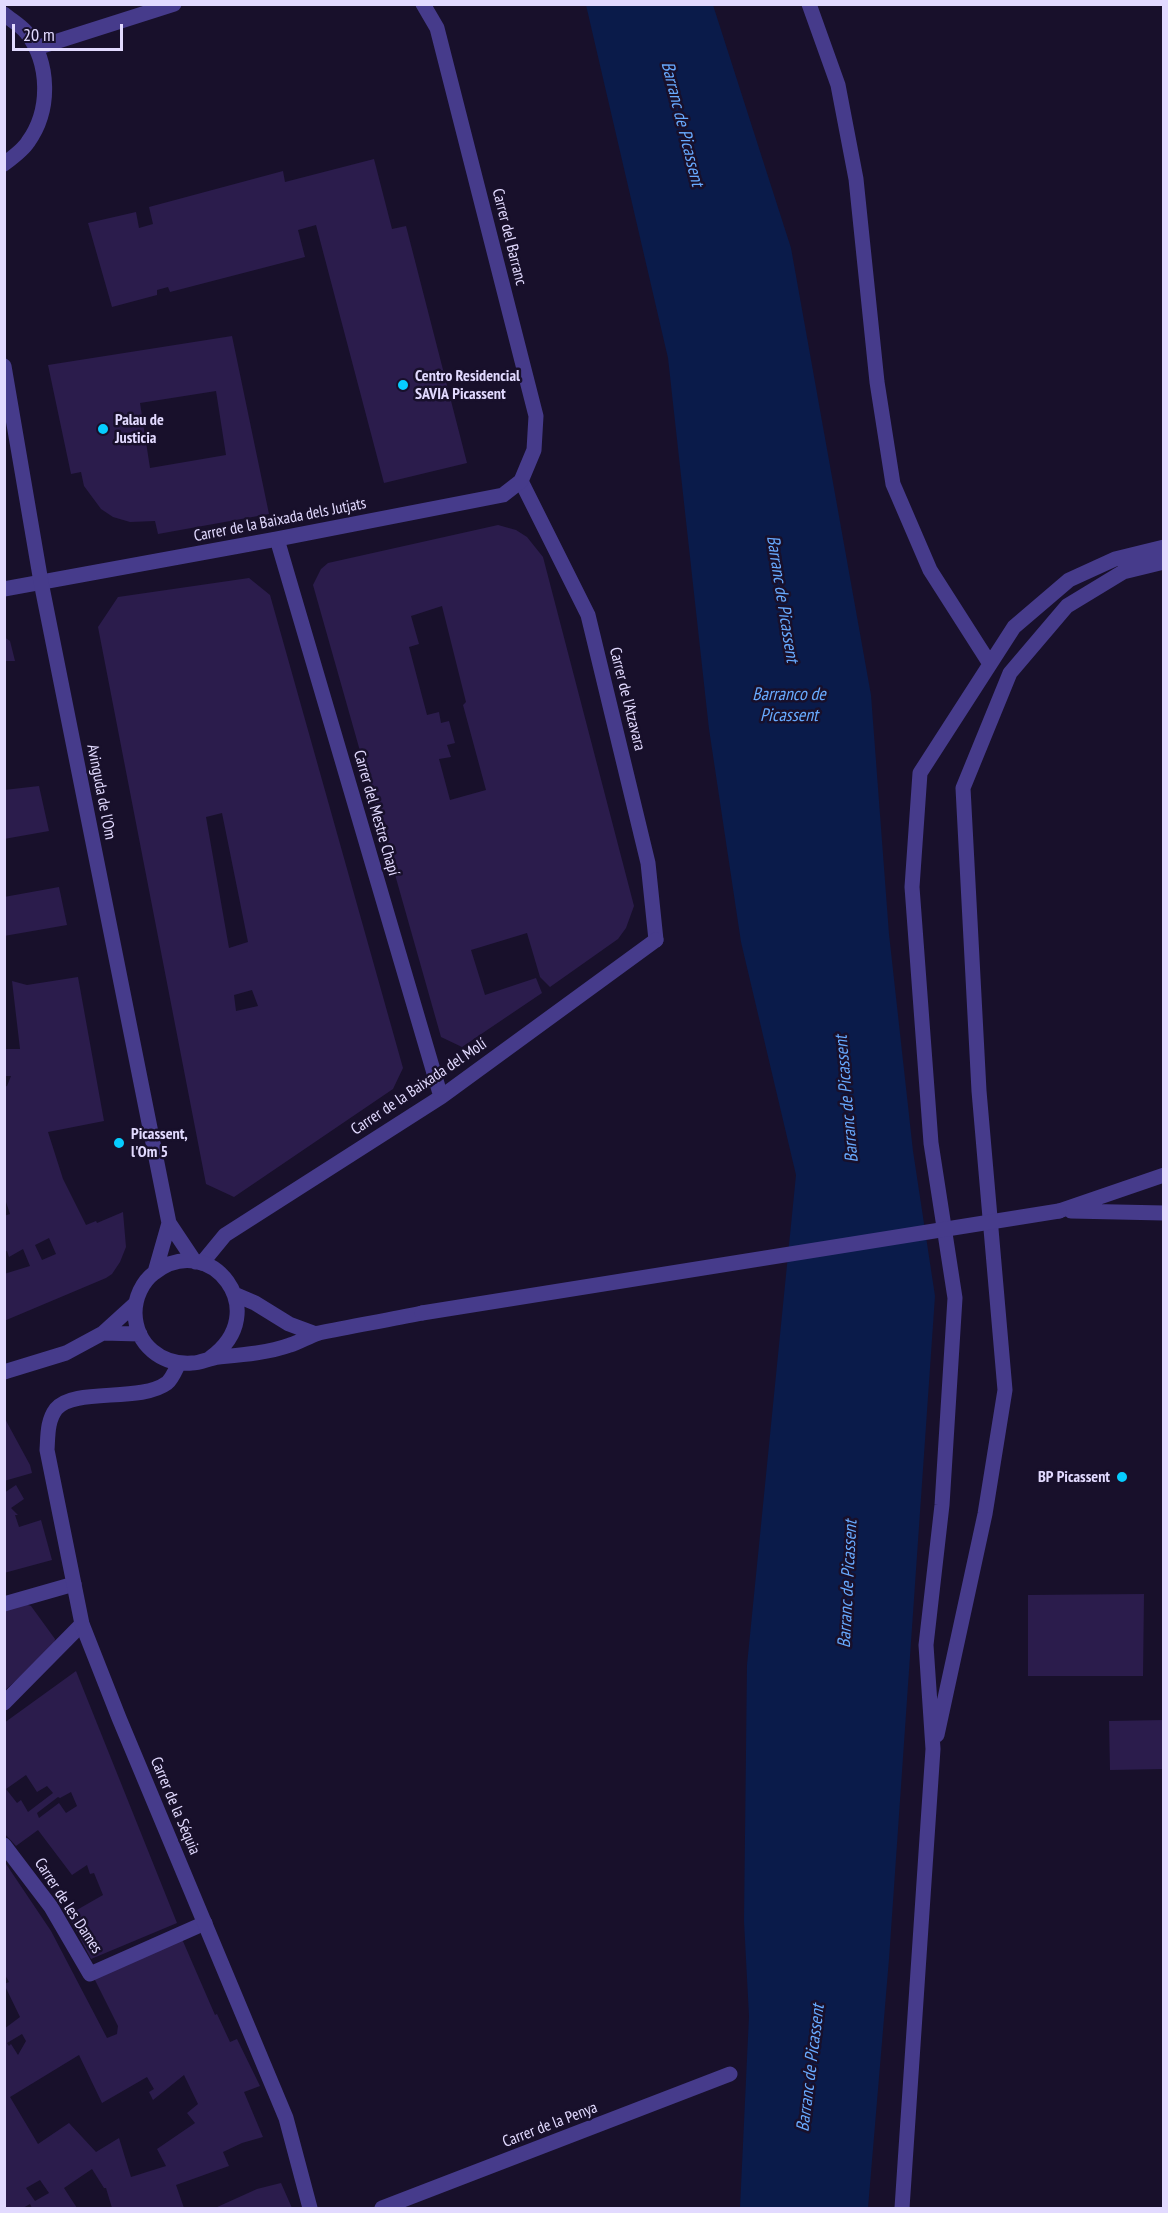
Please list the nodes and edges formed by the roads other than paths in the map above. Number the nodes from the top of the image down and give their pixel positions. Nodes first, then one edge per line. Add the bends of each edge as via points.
1 (174, 4) edge
2 (423, 4) edge
3 (809, 4) edge
4 (4, 14) edge
5 (36, 48) junction
6 (4, 164) edge
7 (4, 366) edge
8 (521, 481) junction
9 (277, 539) junction
10 (1164, 547) edge
11 (1164, 562) edge
12 (41, 582) junction
13 (4, 589) edge
14 (990, 664) junction
15 (656, 939) joint
16 (441, 1097) junction
17 (1164, 1175) edge
18 (1059, 1211) junction
19 (1164, 1213) edge
20 (169, 1223) junction
21 (199, 1262) junction
22 (155, 1272) junction
23 (234, 1294) junction
24 (136, 1304) junction
25 (102, 1333) junction
26 (140, 1334) junction
27 (316, 1334) junction
28 (210, 1358) junction
29 (179, 1363) junction
30 (4, 1372) edge
31 (74, 1584) junction
32 (4, 1604) edge
33 (82, 1624) junction
34 (4, 1703) edge
35 (933, 1749) junction
36 (4, 1845) edge
37 (205, 1923) junction
38 (730, 2074) dead end
39 (310, 2208) edge
40 (382, 2208) edge
41 (902, 2208) edge

1 - 5 street
2 - 8 street, Carrer del Barranc via 436,28 536,416 534,450
3 - 14 street via 838,85 856,179 877,382 893,484 930,570
4 - 5 street via 25,31
5 - 6 street via 46,82 43,113 28,142
7 - 12 street, Avinguda de l'Om
8 - 9 street, Carrer de la Baixada dels Jutjats via 503,495
8 - 15 street, Carrer de l'Atzavara via 588,615 648,863
9 - 12 street, Carrer de la Baixada dels Jutjats
9 - 16 street, Carrer del Mestre Chapí
10 - 14 street via 1115,559 1069,580 1014,627
11 - 35 street via 1123,572 1067,606 1010,673 963,788 980,1091 1005,1390 985,1514
12 - 13 street, Carrer de la Baixada dels Jutjats
12 - 20 street, Avinguda de l'Om
14 - 35 street via 920,773 912,887 932,1143 955,1298 942,1505 926,1645
15 - 16 street, Carrer de la Baixada del Molí
16 - 21 street, Carrer de la Baixada del Molí via 225,1235
17 - 18 street
18 - 19 street
18 - 27 street, bridge via 422,1313
20 - 21 street, Avinguda de l'Om
20 - 22 street, Avinguda de l'Om
21 - 22 street via 176,1261
21 - 23 street via 216,1270
22 - 24 street via 148,1277
23 - 27 street
23 - 28 street via 237,1323 222,1349
24 - 25 street
24 - 26 street
25 - 26 street
25 - 30 street via 66,1353
26 - 29 street via 151,1350
27 - 28 street via 288,1346
28 - 29 street
29 - 31 street, Carrer de la Séquia via 168,1382 147,1391 71,1399 56,1409 49,1424 47,1450
31 - 32 street
31 - 33 street, Carrer de la Séquia
33 - 34 street
33 - 37 street, Carrer de la Séquia
35 - 41 street
36 - 37 street, Carrer de les Dames via 51,1907 90,1974
37 - 39 street, Carrer de la Séquia via 286,2118
38 - 40 street, Carrer de la Penya

